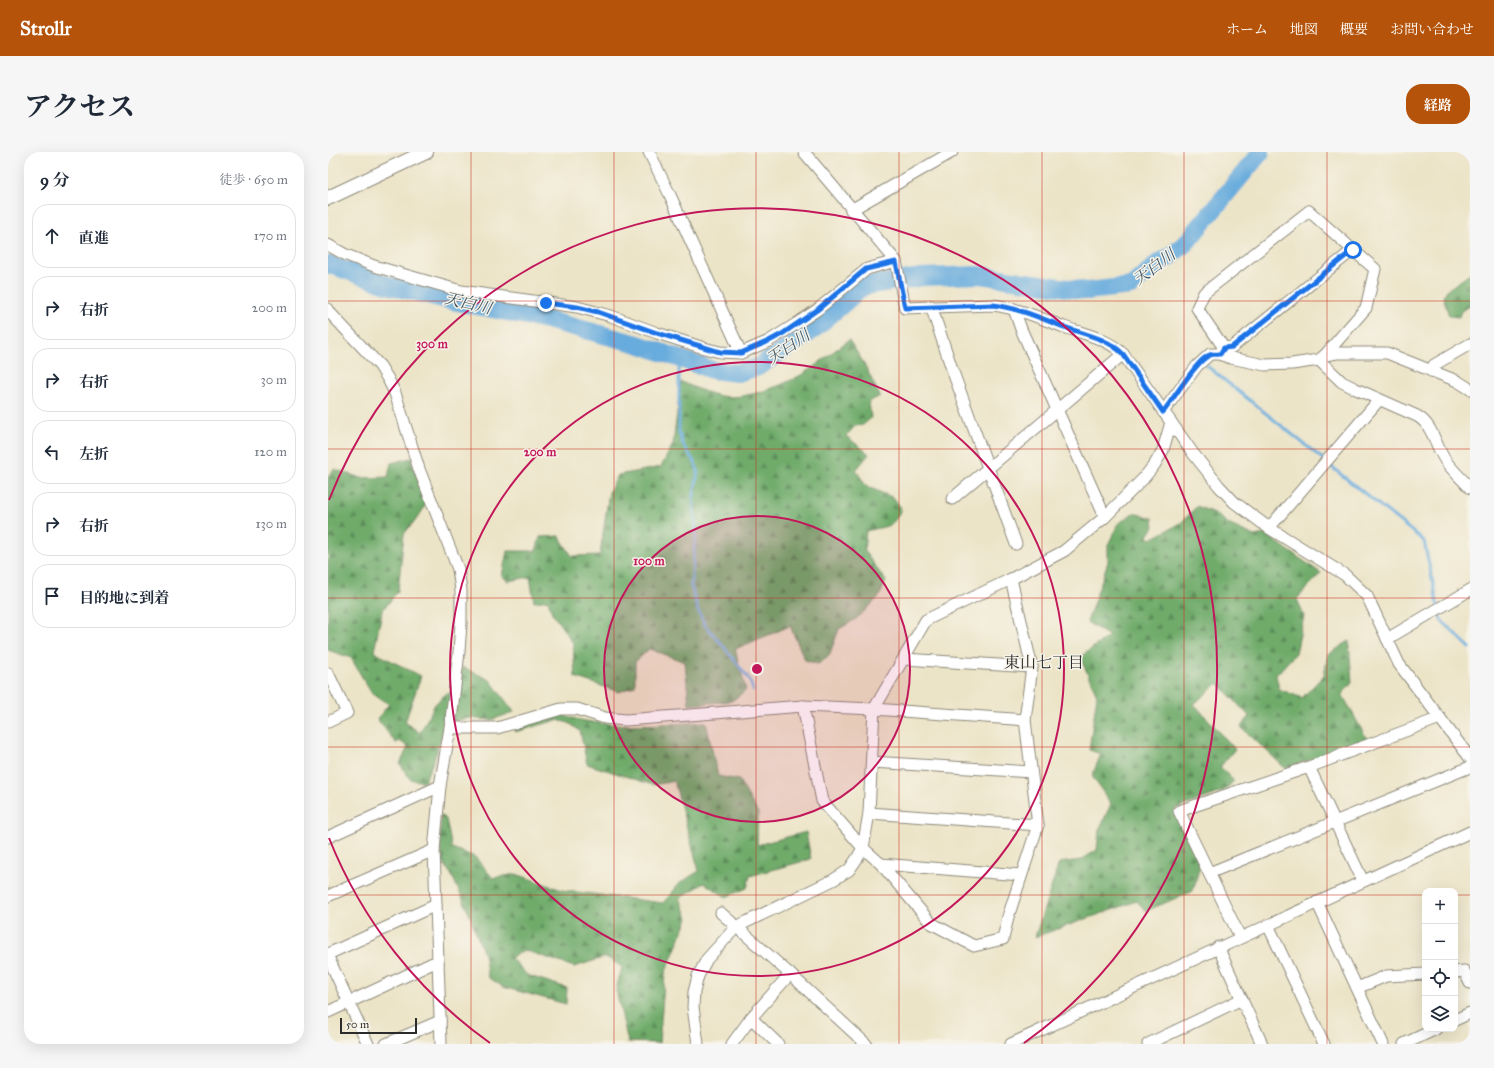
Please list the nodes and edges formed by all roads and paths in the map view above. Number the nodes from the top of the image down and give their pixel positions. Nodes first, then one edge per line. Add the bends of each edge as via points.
1 (426, 152) edge
2 (649, 152) edge
3 (804, 152) edge
4 (952, 152) edge
5 (328, 198) edge
6 (851, 210) junction
7 (328, 245) edge
8 (1353, 250) junction
9 (896, 262) junction
10 (931, 306) junction
11 (1014, 309) junction
12 (329, 314) edge
13 (1470, 344) edge
14 (1222, 351) junction
15 (741, 353) junction
16 (1123, 354) junction
17 (1322, 358) junction
18 (1431, 371) junction
19 (1469, 387) edge
20 (1378, 400) junction
21 (1057, 410) junction
22 (1163, 412) junction
23 (1172, 422) junction
24 (988, 470) junction
25 (1470, 488) edge
26 (952, 499) dead end
27 (1105, 517) junction
28 (1269, 528) junction
29 (1016, 544) dead end
30 (1011, 579) junction
31 (1470, 590) edge
32 (1387, 639) junction
33 (904, 659) junction
34 (1032, 667) junction
35 (328, 673) edge
36 (803, 706) junction
37 (874, 709) junction
38 (1440, 718) junction
39 (1025, 720) junction
40 (328, 722) edge
41 (450, 728) junction
42 (1470, 758) edge
43 (872, 762) junction
44 (1309, 767) junction
45 (1470, 767) edge
46 (1031, 772) junction
47 (440, 786) junction
48 (869, 813) junction
49 (1335, 821) junction
50 (1038, 825) junction
51 (1470, 832) edge
52 (329, 835) edge
53 (863, 848) junction
54 (434, 850) junction
55 (881, 864) junction
56 (1208, 873) junction
57 (1021, 875) junction
58 (1363, 881) junction
59 (328, 896) edge
60 (1317, 902) junction
61 (436, 905) junction
62 (721, 913) dead end
63 (1268, 924) junction
64 (736, 927) junction
65 (1240, 937) junction
66 (1218, 948) junction
67 (328, 956) edge
68 (438, 963) junction
69 (1458, 972) edge
70 (790, 974) junction
71 (1422, 974) edge
72 (1470, 983) edge
73 (1357, 988) junction
74 (1242, 999) junction
75 (350, 1002) junction
76 (328, 1012) edge
77 (1470, 1013) edge
78 (751, 1018) junction
79 (1458, 1019) edge
80 (440, 1021) junction
81 (1430, 1032) edge
82 (368, 1044) edge
83 (386, 1044) edge
84 (441, 1044) edge
85 (698, 1044) edge
86 (732, 1044) edge
87 (778, 1044) edge
88 (866, 1044) edge
89 (1011, 1044) edge
90 (1148, 1044) edge
91 (1262, 1044) edge
92 (1324, 1044) edge
93 (1383, 1044) edge
94 (1404, 1044) edge

1 - 5 main road
2 - 15 street
3 - 6 street
4 - 6 street
6 - 9 street
7 - 15 street via 374,266 461,291 584,309 704,348
8 - 14 street via 1232,347
8 - 14 street via 1309,211 1204,292 1197,308
8 - 17 street via 1375,268 1366,308
9 - 10 street via 905,308
9 - 15 street via 866,269 817,310 782,334
10 - 11 street via 993,305
10 - 24 street
11 - 16 street via 1094,336 1116,347
11 - 21 street
12 - 41 street via 380,366 388,379 419,469 458,569 462,623
13 - 18 street via 1434,365
14 - 17 street via 1231,358 1266,365 1292,364
14 - 22 street via 1210,354 1197,366
16 - 21 street
16 - 22 street
17 - 18 street via 1337,353 1387,353
17 - 20 street via 1342,382
18 - 19 street
20 - 25 street via 1417,416 1428,424 1444,459
20 - 28 street
21 - 24 street
21 - 27 street
22 - 23 street
23 - 27 street via 1163,450 1154,464 1143,479
23 - 28 street via 1219,486
24 - 26 street
24 - 29 street
27 - 30 street via 1064,550
28 - 32 street via 1345,575 1368,596
30 - 33 street via 926,620
30 - 34 street
31 - 32 street
32 - 38 street via 1399,664
33 - 34 street
33 - 37 street
34 - 39 street
35 - 40 street via 347,713
36 - 37 street
36 - 41 street via 626,720 605,718 577,709 561,709 497,728
36 - 53 street via 822,801
37 - 39 street
37 - 43 street
38 - 42 street
38 - 44 street
39 - 46 street
41 - 47 street
43 - 46 street
43 - 48 street
44 - 49 street
44 - 56 street via 1179,811
45 - 49 street
46 - 50 street
47 - 52 street
47 - 54 street
48 - 50 street
48 - 53 street
49 - 56 street
49 - 58 street
50 - 57 street
51 - 58 street
53 - 55 street
53 - 64 street via 849,870 833,880
54 - 59 street
54 - 61 street
55 - 57 street
55 - 57 street via 931,923 974,946 1003,939
56 - 65 street
58 - 60 street
60 - 63 street
60 - 73 street
61 - 67 street
61 - 68 street
62 - 64 street
63 - 65 street
63 - 92 street
64 - 70 street
64 - 85 street via 707,959 698,976 693,1007
65 - 66 street
66 - 74 street
66 - 89 street
67 - 75 street
68 - 75 street via 433,963
68 - 80 street
69 - 72 street via 1464,971
70 - 78 street
70 - 88 street
71 - 73 street via 1386,976
73 - 93 street
74 - 90 street
74 - 91 street
75 - 76 street
75 - 82 street
77 - 79 street
78 - 86 street
78 - 87 street
80 - 83 street
80 - 84 street
81 - 94 street

